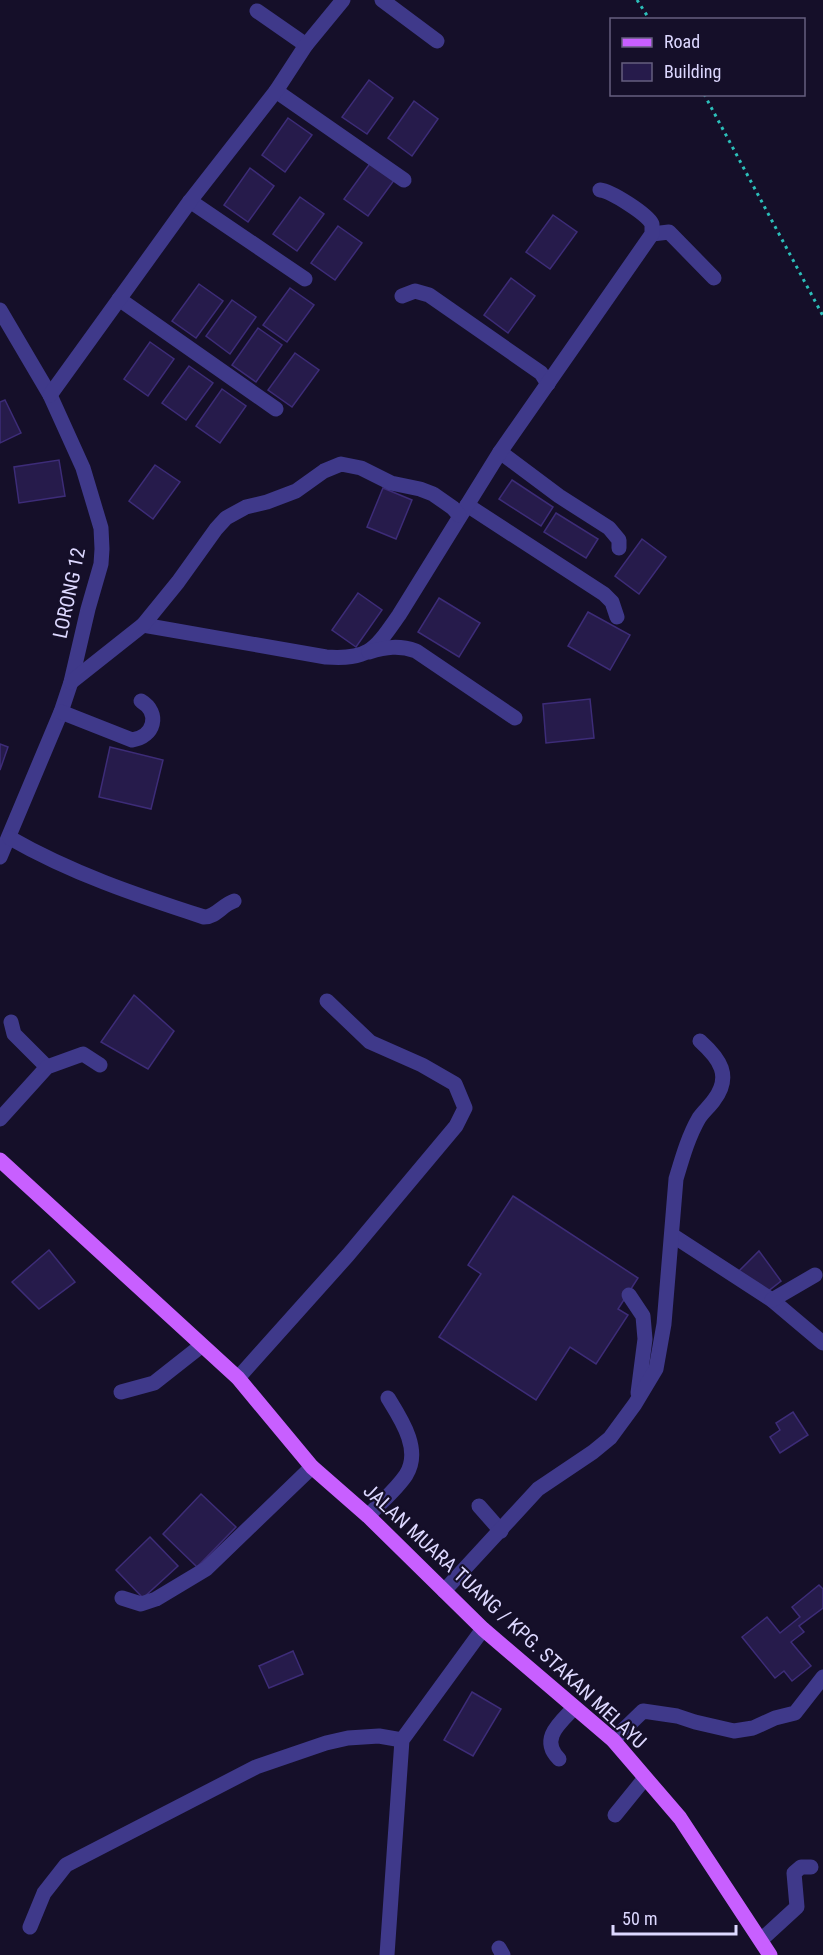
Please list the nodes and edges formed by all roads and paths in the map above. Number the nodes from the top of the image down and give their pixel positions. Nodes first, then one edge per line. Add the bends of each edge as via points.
1 (343, 0) edge
2 (382, 0) edge
3 (636, 0) edge
4 (257, 11) dead end
5 (649, 18) edge
6 (438, 41) dead end
7 (306, 45) junction
8 (276, 91) junction
9 (705, 96) edge
10 (404, 180) dead end
11 (600, 190) dead end
12 (190, 201) junction
13 (652, 234) junction
14 (714, 278) dead end
15 (305, 279) dead end
16 (402, 296) dead end
17 (119, 299) junction
18 (0, 310) edge
19 (823, 316) edge
20 (7, 336) edge
21 (548, 384) junction
22 (50, 395) junction
23 (276, 409) dead end
24 (500, 452) junction
25 (463, 510) junction
26 (619, 548) dead end
27 (617, 617) dead end
28 (143, 625) junction
29 (369, 652) junction
30 (71, 682) junction
31 (141, 701) dead end
32 (61, 712) junction
33 (515, 718) dead end
34 (10, 838) junction
35 (0, 857) edge
36 (234, 901) dead end
37 (327, 1001) dead end
38 (11, 1022) dead end
39 (700, 1041) dead end
40 (100, 1065) dead end
41 (47, 1067) junction
42 (0, 1119) edge
43 (2, 1164) edge
44 (672, 1235) junction
45 (815, 1275) dead end
46 (629, 1295) dead end
47 (772, 1300) junction
48 (823, 1343) edge
49 (201, 1346) junction
50 (238, 1378) junction
51 (121, 1392) dead end
52 (388, 1398) dead end
53 (635, 1404) junction
54 (312, 1467) junction
55 (479, 1506) dead end
56 (368, 1516) junction
57 (501, 1531) junction
58 (444, 1591) junction
59 (122, 1598) dead end
60 (483, 1629) junction
61 (823, 1677) edge
62 (574, 1708) junction
63 (402, 1740) junction
64 (613, 1740) junction
65 (559, 1759) dead end
66 (645, 1778) junction
67 (615, 1815) dead end
68 (811, 1867) dead end
69 (30, 1927) dead end
70 (761, 1940) junction
71 (387, 1955) edge
72 (770, 1955) edge

1 - 7 street
2 - 6 street
3 - 5 path
4 - 7 street
7 - 8 street
8 - 10 street
8 - 12 street
9 - 19 path
11 - 13 street via 617,195 648,219
12 - 15 street
12 - 17 street
13 - 14 street via 669,232
13 - 21 street
16 - 21 street via 415,291 429,295 542,373
17 - 22 street
17 - 23 street
18 - 20 street, LORONG 12
20 - 22 street, LORONG 12
21 - 24 street
22 - 30 street, LORONG 12 via 83,468 101,528 101,564
24 - 25 street
24 - 26 street via 609,528 619,540
25 - 27 street via 604,594 612,602
25 - 28 street via 434,494 341,464 296,491 246,507 226,518
25 - 29 street via 399,615
28 - 29 street via 326,657 348,659
28 - 30 street
29 - 33 street via 403,646 416,651
30 - 32 street, LORONG 12
31 - 32 street via 153,713 153,722 139,739 122,737
32 - 34 street, LORONG 12
34 - 35 street, LORONG 12
34 - 36 street via 104,884 204,917
37 - 50 street via 370,1042 454,1084 465,1108 456,1126 348,1255
38 - 41 street via 15,1034
39 - 44 street via 722,1069 723,1086 699,1117 682,1157 676,1179
40 - 41 street via 83,1054
41 - 42 street
43 - 49 main road, JALAN MUARA TUANG / KPG. STAKAN MELAYU
44 - 47 street
44 - 53 street via 656,1369
45 - 47 street
46 - 53 street via 643,1316 645,1338
47 - 48 street
49 - 50 main road, JALAN MUARA TUANG / KPG. STAKAN MELAYU
49 - 51 street via 154,1383
50 - 54 main road, JALAN MUARA TUANG / KPG. STAKAN MELAYU
52 - 56 street via 402,1420 412,1461 406,1475
53 - 57 street via 610,1438 538,1489
54 - 56 main road, JALAN MUARA TUANG / KPG. STAKAN MELAYU
54 - 59 street via 206,1569 156,1599 141,1604
55 - 57 street
56 - 58 main road, JALAN MUARA TUANG / KPG. STAKAN MELAYU
57 - 58 street
58 - 60 main road, JALAN MUARA TUANG / KPG. STAKAN MELAYU
60 - 62 main road, JALAN MUARA TUANG / KPG. STAKAN MELAYU
60 - 63 street
61 - 64 street via 795,1713 753,1728 734,1731 643,1711
62 - 64 main road, JALAN MUARA TUANG / KPG. STAKAN MELAYU
62 - 65 street via 551,1736 550,1745
63 - 69 street via 379,1736 348,1738 256,1767 66,1865 44,1893
63 - 71 street
64 - 66 main road, JALAN MUARA TUANG / KPG. STAKAN MELAYU
66 - 67 street
66 - 70 main road, JALAN MUARA TUANG / KPG. STAKAN MELAYU via 680,1818
68 - 70 street via 801,1867 794,1873 797,1907
70 - 72 main road, JALAN MUARA TUANG / KPG. STAKAN MELAYU

